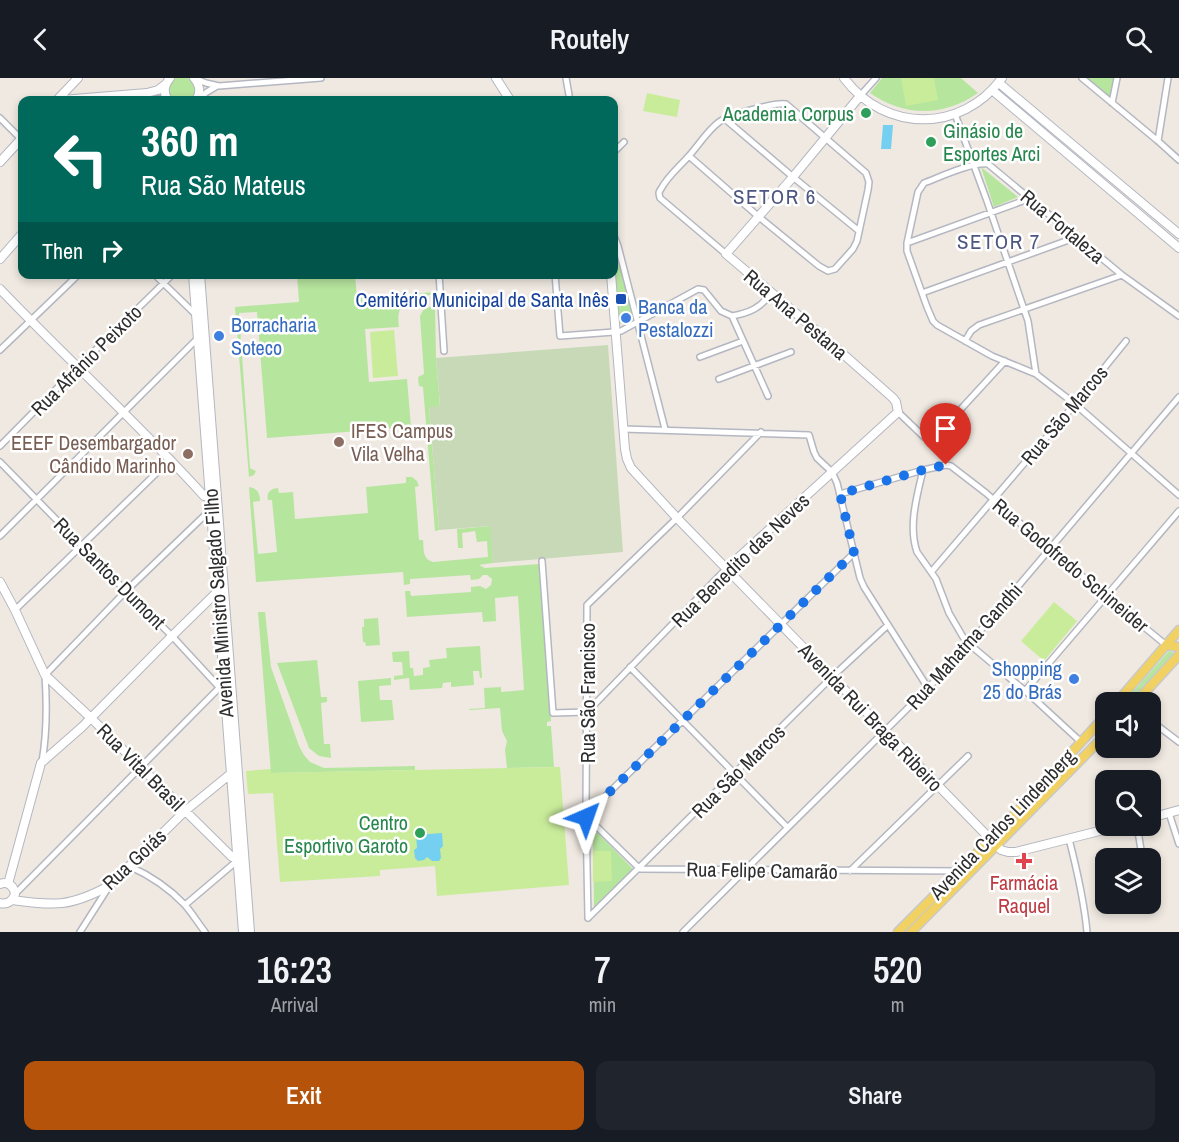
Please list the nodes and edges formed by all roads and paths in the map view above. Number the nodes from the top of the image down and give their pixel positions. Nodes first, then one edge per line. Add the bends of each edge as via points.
1 (78, 78) edge
2 (195, 78) edge
3 (321, 78) edge
4 (496, 78) edge
5 (566, 78) edge
6 (876, 78) edge
7 (1082, 78) edge
8 (1117, 78) edge
9 (1168, 78) edge
10 (845, 79) edge
11 (167, 80) edge
12 (1001, 80) edge
13 (219, 86) junction
14 (992, 90) junction
15 (569, 95) dead end
16 (61, 96) edge
17 (142, 96) edge
18 (166, 96) edge
19 (198, 96) edge
20 (202, 96) edge
21 (507, 96) edge
22 (860, 96) junction
23 (1113, 103) junction
24 (955, 114) junction
25 (0, 118) edge
26 (725, 119) junction
27 (1054, 129) junction
28 (18, 135) edge
29 (1048, 137) junction
30 (825, 138) junction
31 (1158, 141) junction
32 (624, 142) dead end
33 (18, 143) edge
34 (618, 148) edge
35 (689, 156) junction
36 (1179, 160) edge
37 (0, 162) edge
38 (973, 165) junction
39 (793, 177) junction
40 (1031, 198) junction
41 (1150, 210) junction
42 (991, 213) junction
43 (759, 217) junction
44 (1144, 218) junction
45 (859, 231) junction
46 (1179, 234) edge
47 (1077, 237) junction
48 (18, 239) edge
49 (907, 243) junction
50 (618, 246) edge
51 (1179, 248) edge
52 (726, 254) junction
53 (0, 259) edge
54 (1007, 262) junction
55 (1122, 275) junction
56 (74, 279) edge
57 (159, 279) edge
58 (167, 279) edge
59 (194, 279) edge
60 (200, 279) edge
61 (439, 279) edge
62 (555, 279) edge
63 (610, 279) edge
64 (163, 283) junction
65 (0, 289) edge
66 (771, 293) junction
67 (922, 293) junction
68 (1024, 310) junction
69 (200, 316) junction
70 (732, 316) junction
71 (1179, 316) edge
72 (30, 321) junction
73 (638, 322) junction
74 (614, 332) junction
75 (201, 338) junction
76 (965, 340) junction
77 (743, 341) junction
78 (1126, 341) dead end
79 (0, 350) edge
80 (444, 351) dead end
81 (791, 352) dead end
82 (700, 357) dead end
83 (1005, 361) junction
84 (754, 365) junction
85 (76, 368) junction
86 (1036, 374) junction
87 (719, 379) dead end
88 (768, 396) dead end
89 (1179, 397) edge
90 (1075, 404) junction
91 (960, 410) dead end
92 (898, 412) junction
93 (123, 413) junction
94 (623, 429) junction
95 (665, 429) junction
96 (761, 432) junction
97 (924, 437) dead end
98 (0, 446) edge
99 (1130, 453) junction
100 (171, 459) junction
101 (0, 462) edge
102 (923, 470) junction
103 (832, 472) junction
104 (216, 487) junction
105 (840, 494) junction
106 (1179, 495) edge
107 (210, 497) junction
108 (37, 499) junction
109 (994, 499) junction
110 (214, 510) junction
111 (1179, 511) edge
112 (677, 518) junction
113 (0, 536) edge
114 (82, 545) junction
115 (1049, 549) junction
116 (854, 553) junction
117 (542, 561) dead end
118 (726, 569) junction
119 (932, 571) junction
120 (0, 582) edge
121 (126, 591) junction
122 (220, 593) junction
123 (1106, 597) junction
124 (15, 610) junction
125 (781, 625) junction
126 (888, 625) junction
127 (1179, 630) edge
128 (172, 636) junction
129 (969, 644) junction
130 (1166, 645) junction
131 (1179, 647) edge
132 (1179, 655) edge
133 (630, 668) junction
134 (45, 675) junction
135 (832, 677) junction
136 (225, 686) junction
137 (928, 688) junction
138 (1025, 692) junction
139 (1126, 692) edge
140 (1145, 692) edge
141 (586, 712) junction
142 (91, 718) junction
143 (683, 721) junction
144 (1095, 727) edge
145 (1161, 728) edge
146 (885, 731) junction
147 (1081, 742) junction
148 (1179, 742) edge
149 (1095, 745) edge
150 (968, 756) dead end
151 (42, 763) junction
152 (140, 767) junction
153 (234, 770) junction
154 (735, 774) junction
155 (938, 785) junction
156 (1179, 810) edge
157 (185, 811) junction
158 (1169, 813) junction
159 (1161, 815) edge
160 (586, 816) junction
161 (787, 827) junction
162 (1095, 832) edge
163 (1069, 839) junction
164 (994, 842) junction
165 (1179, 844) edge
166 (241, 860) junction
167 (129, 866) junction
168 (640, 868) junction
169 (744, 870) junction
170 (850, 871) junction
171 (958, 871) junction
172 (4, 884) edge
173 (109, 886) junction
174 (13, 897) junction
175 (0, 903) edge
176 (185, 905) junction
177 (588, 918) joint
178 (80, 932) edge
179 (205, 932) edge
180 (243, 932) edge
181 (250, 932) edge
182 (683, 932) edge
183 (898, 932) edge
184 (911, 932) edge
185 (1087, 932) edge

1 - 16 street
2 - 13 street
2 - 19 street via 200,90
3 - 13 street
4 - 21 street
5 - 15 street
6 - 22 street
7 - 23 street
8 - 23 street
9 - 31 street
10 - 22 street
11 - 17 street
11 - 18 street
12 - 14 street
12 - 27 street
13 - 20 street
14 - 24 street
14 - 29 street
22 - 24 street via 879,109 907,118 936,119
22 - 30 street
23 - 31 street
24 - 38 street
25 - 28 street
26 - 30 street via 781,103
26 - 35 street
26 - 39 street
27 - 29 street
27 - 41 street
29 - 44 street
30 - 39 street
30 - 45 street via 868,177
31 - 36 street
32 - 34 street
33 - 37 street
35 - 43 street
35 - 52 street, Rua Ana Pestana via 660,189 660,198
38 - 40 street, Rua Fortaleza via 988,164
38 - 42 street
38 - 49 street via 920,186
39 - 43 street
39 - 45 street
40 - 42 street
40 - 47 street, Rua Fortaleza
41 - 44 street
41 - 46 street
42 - 49 street
42 - 54 street
43 - 45 street via 831,271 853,249
43 - 52 street
44 - 51 street
47 - 54 street
47 - 55 street, Rua Fortaleza
48 - 53 street
49 - 67 street
50 - 73 street
52 - 66 street, Rua Ana Pestana
54 - 67 street
54 - 68 street
55 - 68 street
55 - 71 street, Rua Fortaleza
56 - 72 street
57 - 64 street
58 - 64 street, Rua Afrânio Peixoto
59 - 69 street, Avenida Ministro Salgado Filho
60 - 69 street, Avenida Ministro Salgado Filho
61 - 80 street
62 - 74 street via 560,336
63 - 74 street, Avenida Rui Braga Ribeiro
64 - 69 street
64 - 85 street, Rua Afrânio Peixoto
65 - 72 street
66 - 70 street via 753,311
66 - 92 street, Rua Ana Pestana via 893,398
67 - 76 street via 933,321
68 - 76 street via 979,325
68 - 86 street
69 - 75 street, Avenida Ministro Salgado Filho
70 - 73 street via 698,289
70 - 77 street
72 - 79 street
72 - 85 street
73 - 74 street
73 - 95 street
74 - 94 street, Avenida Rui Braga Ribeiro
75 - 93 street
75 - 104 street, Avenida Ministro Salgado Filho
75 - 107 street, Avenida Ministro Salgado Filho
76 - 83 street
77 - 82 street
77 - 84 street
78 - 90 street, Rua São Marcos
81 - 84 street
83 - 86 street
83 - 91 street
84 - 87 street
84 - 88 street
85 - 93 street
85 - 98 street, Rua Afrânio Peixoto
86 - 90 street
89 - 99 street, Rua Mahatma Gandhi
90 - 99 street
90 - 109 street, Rua São Marcos
92 - 97 street, Rua Ana Pestana
92 - 103 street, Rua Benedito das Neves
93 - 100 street
93 - 108 street
94 - 95 street
94 - 112 street, Avenida Rui Braga Ribeiro via 632,468
95 - 96 street
96 - 103 street via 809,435 817,458
96 - 112 street, Rua São Francisco
99 - 106 street
99 - 115 street, Rua Mahatma Gandhi
100 - 107 street via 204,496
100 - 114 street
101 - 108 street, Rua Santos Dumont
102 - 105 street
102 - 109 street, Rua Godofredo Schineider via 946,465 955,468
102 - 119 street via 915,503 914,539
103 - 105 street
103 - 118 street, Rua Benedito das Neves
104 - 107 street
104 - 110 street, Avenida Ministro Salgado Filho
105 - 116 street
107 - 110 street, Avenida Ministro Salgado Filho
108 - 113 street
108 - 114 street, Rua Santos Dumont
109 - 115 street, Rua Godofredo Schineider
109 - 119 street, Rua São Marcos
110 - 121 street via 205,514
110 - 122 street, Avenida Ministro Salgado Filho
111 - 123 street
112 - 118 street, Avenida Rui Braga Ribeiro
112 - 141 street, Rua São Francisco via 587,604
114 - 121 street, Rua Santos Dumont
114 - 124 street
115 - 123 street, Rua Godofredo Schineider
115 - 129 street, Rua Mahatma Gandhi
116 - 125 street
116 - 126 street via 864,587
117 - 141 street via 553,713
118 - 125 street, Avenida Rui Braga Ribeiro
118 - 133 street, Rua Benedito das Neves
119 - 129 street via 949,613
120 - 124 street
121 - 128 street, Rua Santos Dumont
121 - 134 street
122 - 128 street
122 - 136 street, Avenida Ministro Salgado Filho
123 - 130 street, Rua Godofredo Schineider
123 - 138 street
124 - 134 street
125 - 135 street, Avenida Rui Braga Ribeiro
125 - 143 street
126 - 135 street, Rua São Marcos
126 - 137 street
127 - 130 main road
128 - 136 street, Rua Santos Dumont
128 - 142 street
129 - 137 street, Rua Mahatma Gandhi
129 - 138 street
130 - 131 main road
130 - 139 main road
132 - 140 main road
133 - 141 street, Rua Benedito das Neves
133 - 143 street
134 - 142 street, Rua Vital Brasil
134 - 151 street
135 - 146 street, Avenida Rui Braga Ribeiro
135 - 154 street, Rua São Marcos
136 - 152 street
136 - 153 street, Avenida Ministro Salgado Filho
137 - 146 street, Rua Mahatma Gandhi
138 - 147 street
141 - 160 street, Rua São Francisco
142 - 151 street
142 - 152 street, Rua Vital Brasil
143 - 154 street
143 - 160 street
144 - 147 main road, Avenida Carlos Lindenberg
145 - 148 street
146 - 155 street, Avenida Rui Braga Ribeiro
146 - 161 street, Rua Mahatma Gandhi
147 - 164 main road, Avenida Carlos Lindenberg
149 - 164 main road, Avenida Carlos Lindenberg
150 - 155 street
151 - 172 street
152 - 157 street, Rua Vital Brasil
152 - 174 street
153 - 157 street, Rua Goiás
153 - 166 street, Avenida Ministro Salgado Filho
154 - 161 street
154 - 168 street, Rua São Marcos
155 - 164 street, Avenida Rui Braga Ribeiro
155 - 170 street
156 - 158 street
157 - 166 street, Rua Vital Brasil via 232,857
157 - 167 street, Rua Goiás
158 - 159 street
158 - 165 street
160 - 168 street
160 - 177 street, Rua São Francisco
161 - 169 street, Rua Mahatma Gandhi
162 - 163 street
163 - 164 street via 1013,853
163 - 185 street
164 - 171 main road, Avenida Carlos Lindenberg
164 - 184 main road, Avenida Carlos Lindenberg
166 - 176 street
166 - 180 street, Avenida Ministro Salgado Filho
166 - 181 street, Avenida Ministro Salgado Filho
167 - 173 street, Rua Goiás
167 - 176 street via 147,874
168 - 169 street, Rua Felipe Camarão
168 - 177 street, Rua São Marcos
169 - 170 street, Rua Felipe Camarão
169 - 182 street, Rua Mahatma Gandhi
170 - 171 street, Rua Felipe Camarão
171 - 183 main road, Avenida Carlos Lindenberg
172 - 174 street via 14,890
173 - 174 street, Rua Goiás via 57,905
173 - 178 street
174 - 175 street via 8,903
176 - 179 street

